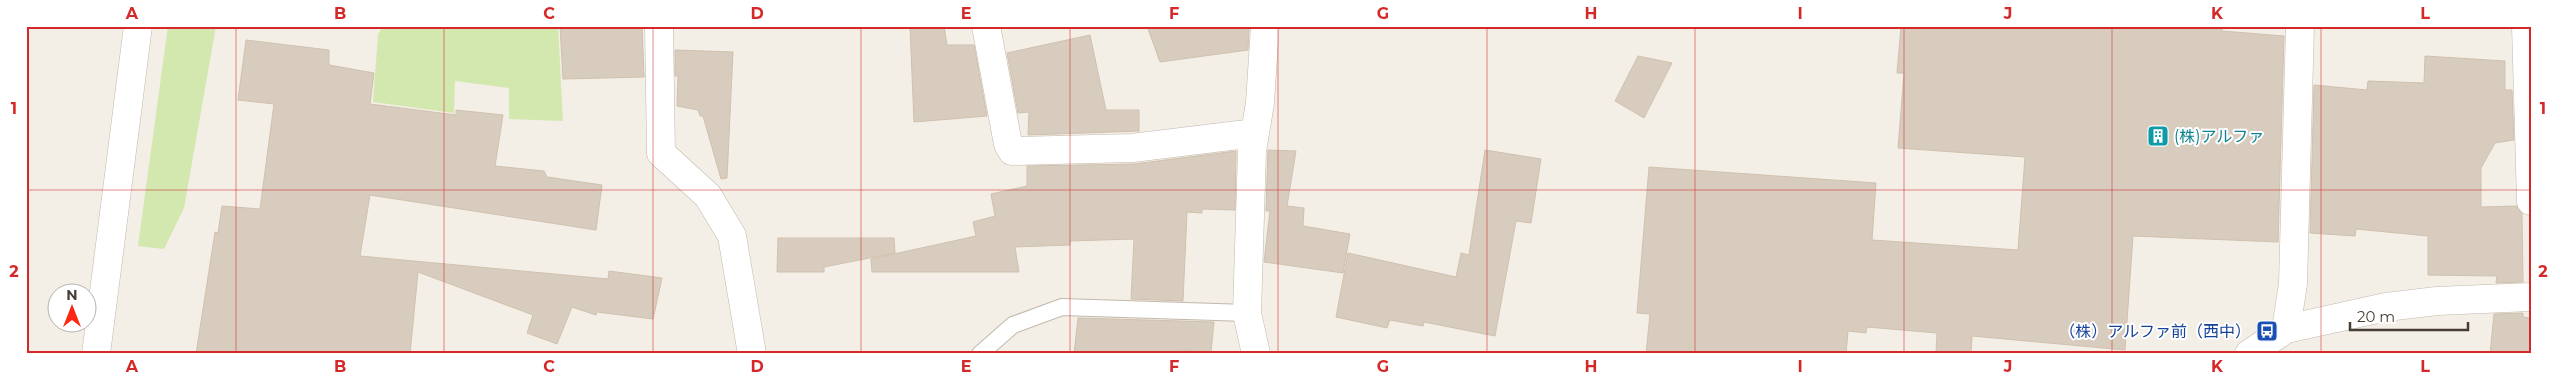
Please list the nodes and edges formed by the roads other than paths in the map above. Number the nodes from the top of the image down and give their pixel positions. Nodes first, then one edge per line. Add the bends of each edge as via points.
1 (138, 26) edge
2 (659, 26) edge
3 (986, 26) edge
4 (1265, 26) edge
5 (2300, 26) edge
6 (2526, 26) edge
7 (1255, 132) junction
8 (2531, 201) edge
9 (2531, 297) edge
10 (1247, 313) junction
11 (2286, 329) junction
12 (96, 354) edge
13 (752, 354) edge
14 (980, 354) edge
15 (1256, 354) edge
16 (2249, 354) edge

1 - 12 street
2 - 13 street via 661,153 708,196 732,236
3 - 7 street via 1012,151 1132,148
4 - 7 street
5 - 11 street via 2293,284
6 - 8 street
7 - 10 street
9 - 11 street via 2386,307
10 - 14 lane via 1062,307 1013,325
10 - 15 street
11 - 16 street

